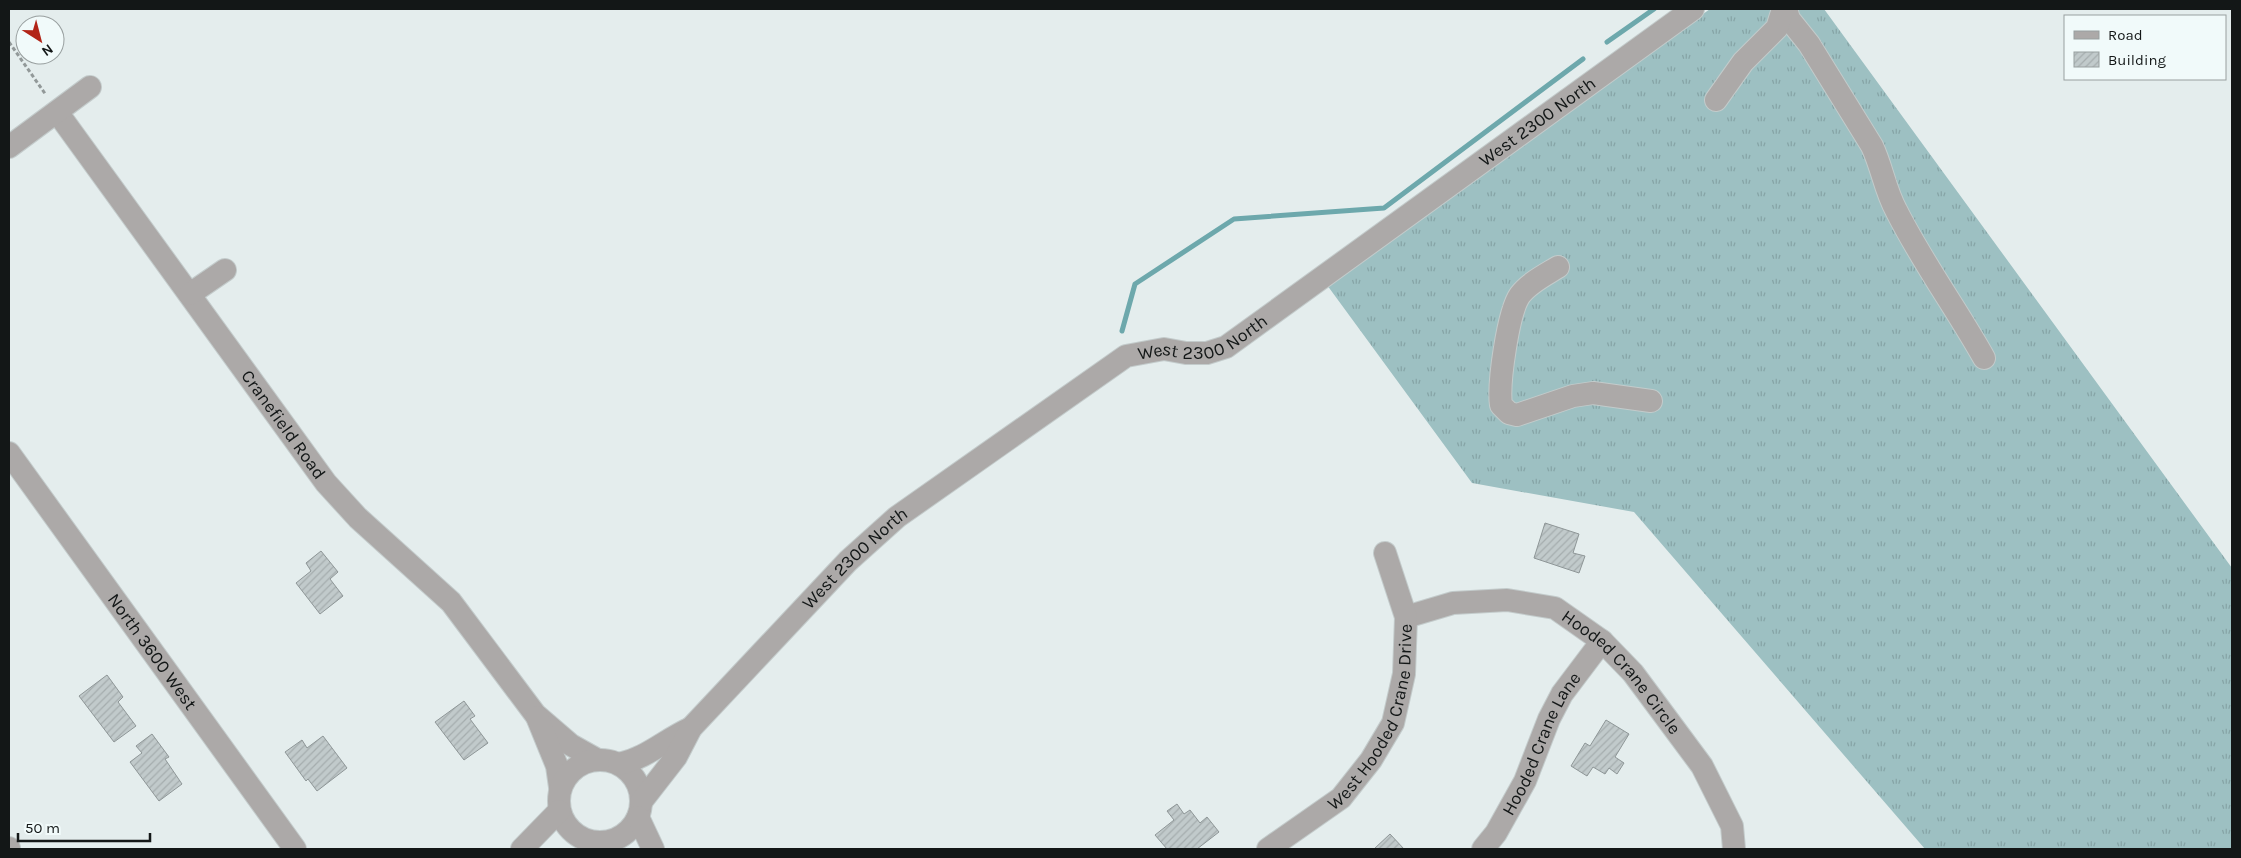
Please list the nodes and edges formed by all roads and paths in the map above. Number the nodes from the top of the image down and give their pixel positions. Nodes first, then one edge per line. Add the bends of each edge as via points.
1 (1693, 9) edge
2 (1785, 9) edge
3 (9, 42) edge
4 (90, 87) dead end
5 (1716, 100) dead end
6 (58, 112) junction
7 (9, 147) edge
8 (1558, 267) dead end
9 (226, 270) dead end
10 (190, 294) junction
11 (1984, 358) dead end
12 (1651, 401) dead end
13 (9, 454) edge
14 (1386, 553) dead end
15 (1406, 618) junction
16 (1602, 641) junction
17 (535, 714) junction
18 (692, 728) junction
19 (596, 759) junction
20 (619, 764) junction
21 (560, 787) junction
22 (640, 809) junction
23 (559, 811) junction
24 (590, 845) edge
25 (295, 849) edge
26 (522, 849) edge
27 (653, 849) edge
28 (1268, 849) edge
29 (1483, 849) edge
30 (1734, 849) edge

1 - 18 street, West 2300 North via 1226,346 1207,353 1164,349 1126,356 897,516 810,600
2 - 5 street via 1777,28 1743,62
2 - 11 street via 1872,146 1896,210
3 - 6 path
4 - 6 street
6 - 7 street
6 - 10 street, Cranefield Road
8 - 12 street via 1533,282 1515,304 1510,321 1501,405 1509,413 1517,415 1588,393
9 - 10 street
10 - 17 street, Cranefield Road via 326,483 358,518 451,602
13 - 25 street, North 3600 West
14 - 15 street, West Hooded Crane Drive
15 - 16 street, Hooded Crane Circle via 1453,603 1507,600 1555,608
15 - 28 street, West Hooded Crane Drive via 1404,674 1392,723 1371,760 1341,798
16 - 29 street, Hooded Crane Lane via 1562,694 1525,781 1496,833
16 - 30 street, Hooded Crane Circle via 1633,673 1702,766 1732,826
17 - 19 street, Cranefield Road via 571,745
17 - 21 street, Cranefield Road via 556,766
18 - 20 street via 651,752
18 - 22 street
19 - 20 street
19 - 21 street via 574,768
20 - 22 street via 636,780
21 - 23 street
22 - 24 street via 631,828 622,836
22 - 27 street
23 - 24 street via 574,833
23 - 26 street

